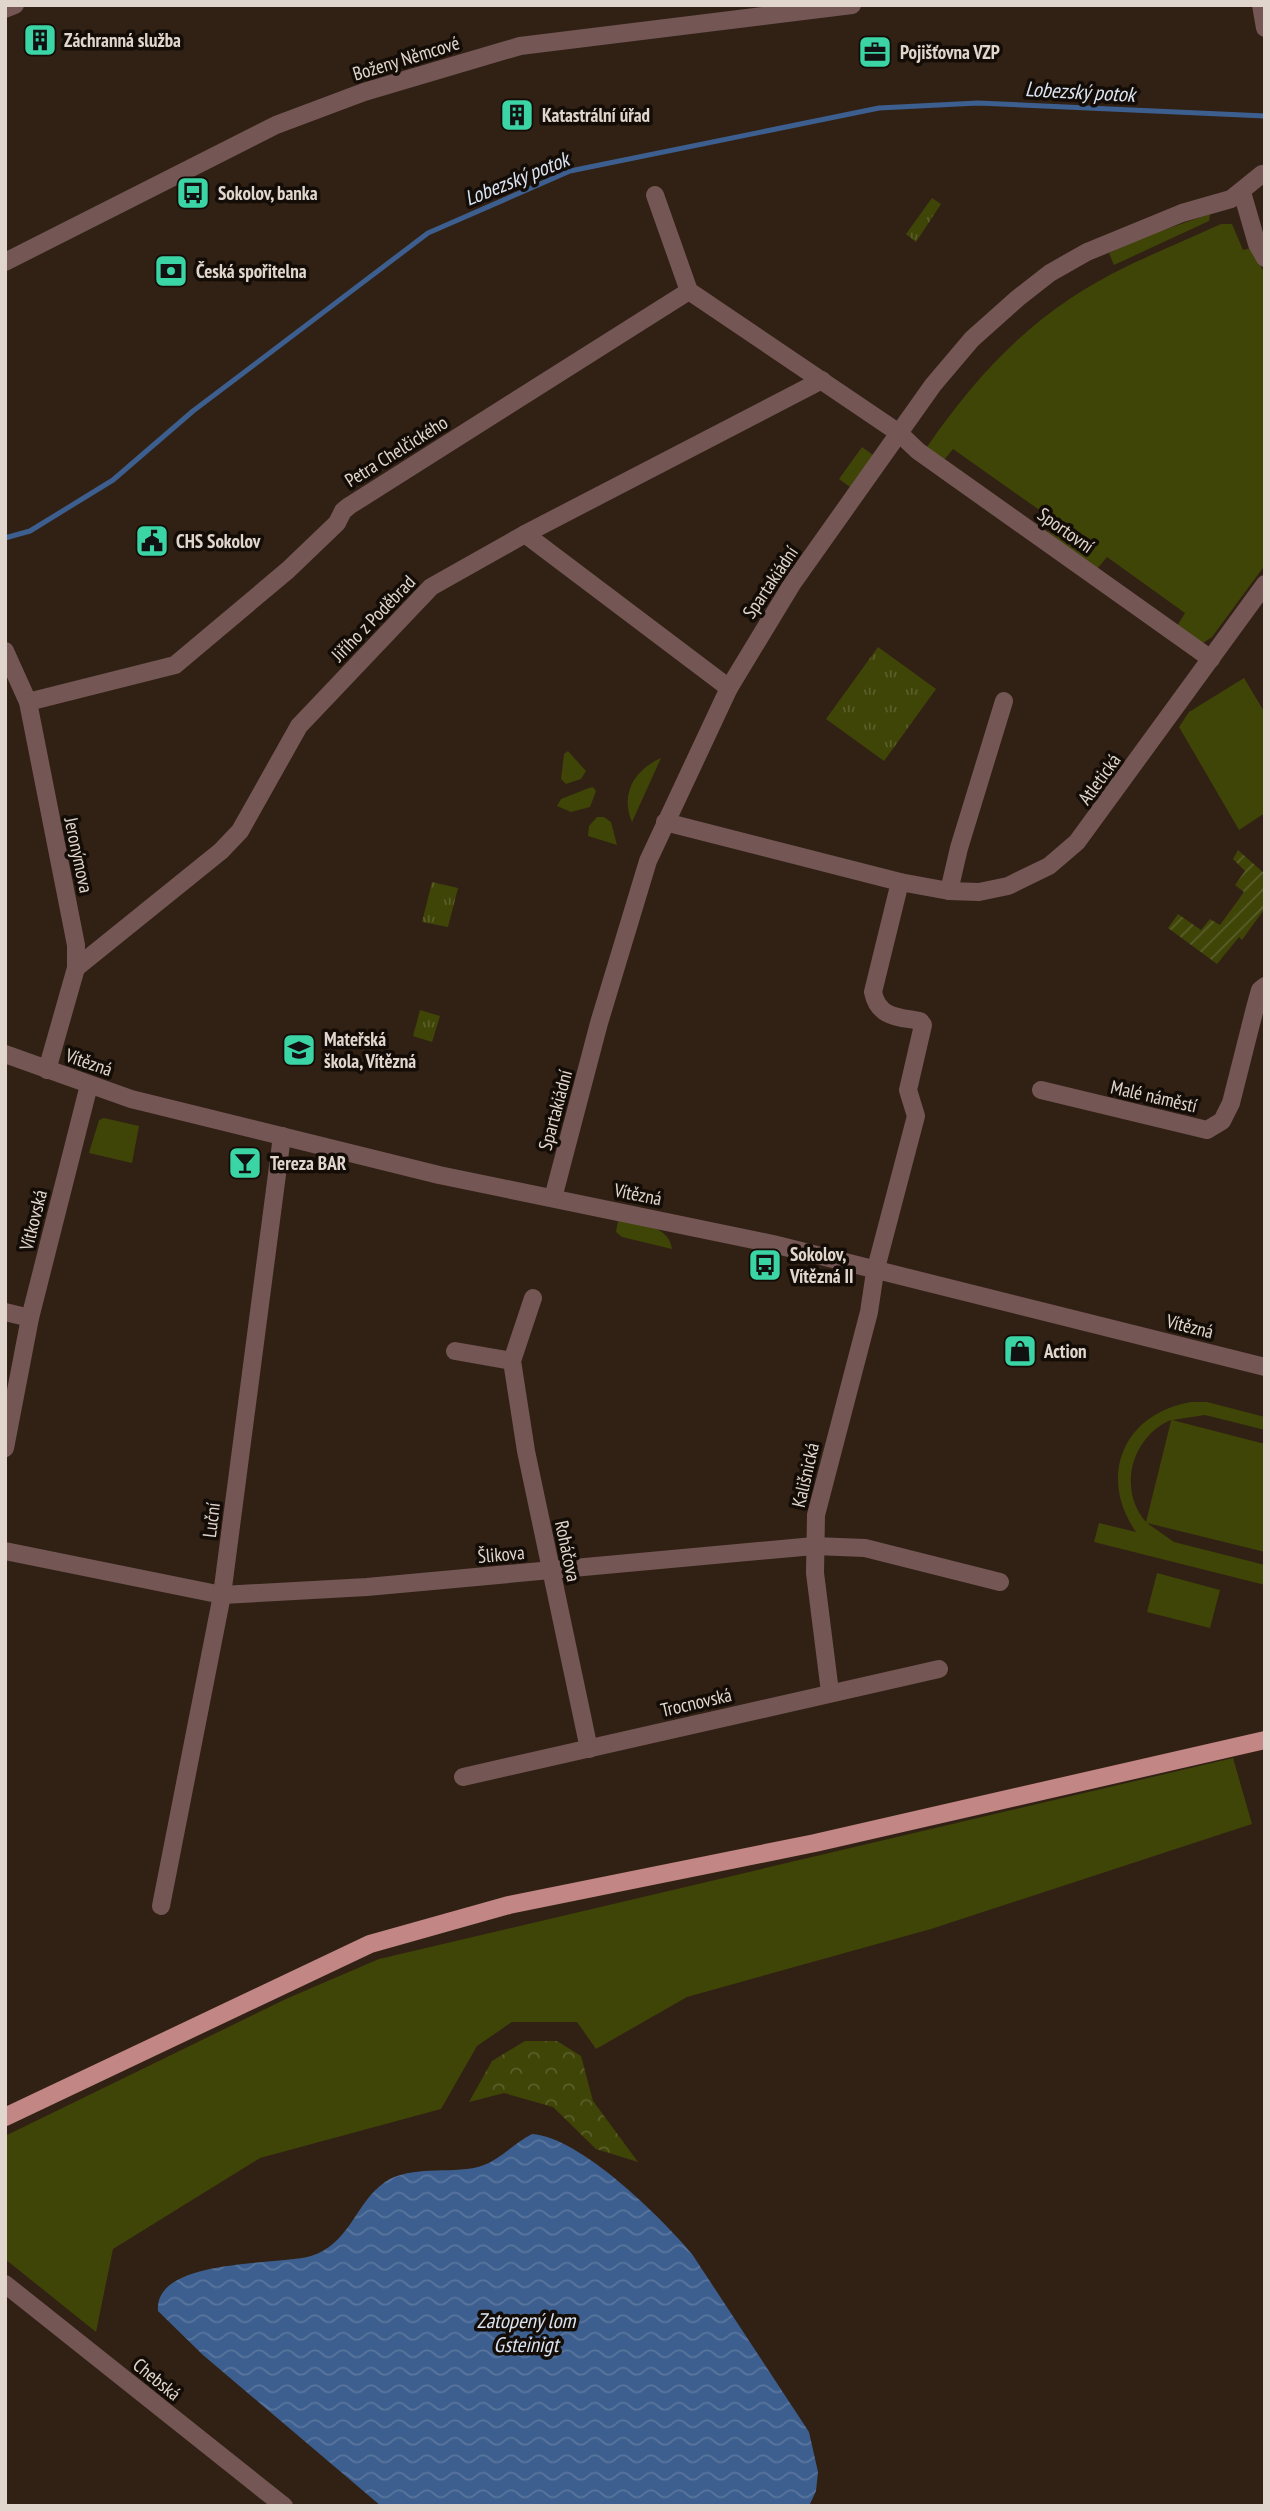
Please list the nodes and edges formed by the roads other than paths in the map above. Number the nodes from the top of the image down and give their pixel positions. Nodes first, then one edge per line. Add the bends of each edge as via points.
1 (15, 5) edge
2 (852, 5) edge
3 (1261, 5) edge
4 (5, 9) edge
5 (1265, 28) edge
6 (1264, 173) edge
7 (1242, 192) junction
8 (655, 195) dead end
9 (1265, 258) edge
10 (5, 261) edge
11 (689, 291) junction
12 (822, 380) junction
13 (899, 433) junction
14 (525, 534) junction
15 (1265, 584) edge
16 (5, 651) edge
17 (1211, 659) junction
18 (729, 688) junction
19 (1004, 701) dead end
20 (28, 702) junction
21 (665, 822) junction
22 (900, 882) junction
23 (949, 891) junction
24 (76, 968) junction
25 (1265, 986) edge
26 (5, 1054) edge
27 (47, 1070) junction
28 (89, 1085) junction
29 (1041, 1090) dead end
30 (282, 1136) junction
31 (553, 1198) junction
32 (875, 1272) junction
33 (533, 1298) dead end
34 (5, 1312) edge
35 (30, 1318) junction
36 (455, 1351) dead end
37 (512, 1361) junction
38 (1265, 1367) edge
39 (5, 1448) edge
40 (814, 1546) junction
41 (5, 1551) edge
42 (551, 1570) junction
43 (1000, 1582) dead end
44 (222, 1595) junction
45 (939, 1669) dead end
46 (830, 1692) junction
47 (1265, 1740) edge
48 (589, 1749) junction
49 (463, 1777) dead end
50 (161, 1906) dead end
51 (5, 2117) edge
52 (5, 2284) edge
53 (284, 2506) edge

1 - 4 street
2 - 10 street, Boženy Němcové via 520,46 365,92 276,125
3 - 5 street
6 - 7 street, Spartakiádní
7 - 9 street
7 - 13 street, Spartakiádní via 1087,252 1050,273 972,340
8 - 11 street
11 - 12 street, Sportovní
11 - 20 street, Petra Chelčického via 349,506 338,523 288,570 175,666
12 - 13 street, Sportovní
12 - 14 street, Jiřího z Poděbrad
13 - 17 street, Sportovní
13 - 18 street, Spartakiádní via 792,584
14 - 18 street
14 - 24 street, Jiřího z Poděbrad via 421,595 299,726 240,831
15 - 17 street, Atletická
16 - 20 street, Jeronýmova
17 - 23 street, Atletická via 1099,815 1064,855 1008,886 979,892
18 - 21 street, Spartakiádní
19 - 23 street
20 - 24 street, Jeronýmova via 73,928
21 - 22 street, Atletická
21 - 31 street, Spartakiádní via 648,860 599,1023
22 - 23 street, Atletická
22 - 32 street via 873,992 878,1008 888,1015 920,1021 923,1026 908,1090 916,1116
24 - 27 street, Jeronýmova
25 - 29 street, Malé náměstí via 1260,990 1231,1103 1222,1121 1207,1130
26 - 27 street, Vítězná
27 - 28 street, Vítězná
28 - 30 street, Vítězná
28 - 35 street, Vítkovská
30 - 31 street, Vítězná
30 - 44 street, Luční
31 - 32 street, Vítězná via 773,1244
32 - 38 street, Vítězná
32 - 40 street, Kališnická via 869,1312 816,1515
33 - 37 street, Roháčova
34 - 35 street
35 - 39 street, Vítkovská
36 - 37 street
37 - 42 street, Roháčova
40 - 42 street, Šlikova
40 - 43 street, Šlikova via 865,1548
40 - 46 street, Kališnická
41 - 44 street, Šlikova
42 - 44 street, Šlikova
42 - 48 street, Roháčova
44 - 50 street, Luční
45 - 46 street, Trocnovská
46 - 48 street, Trocnovská
47 - 51 main road via 815,1843 509,1905 370,1944
48 - 49 street, Trocnovská
52 - 53 street, Chebská

